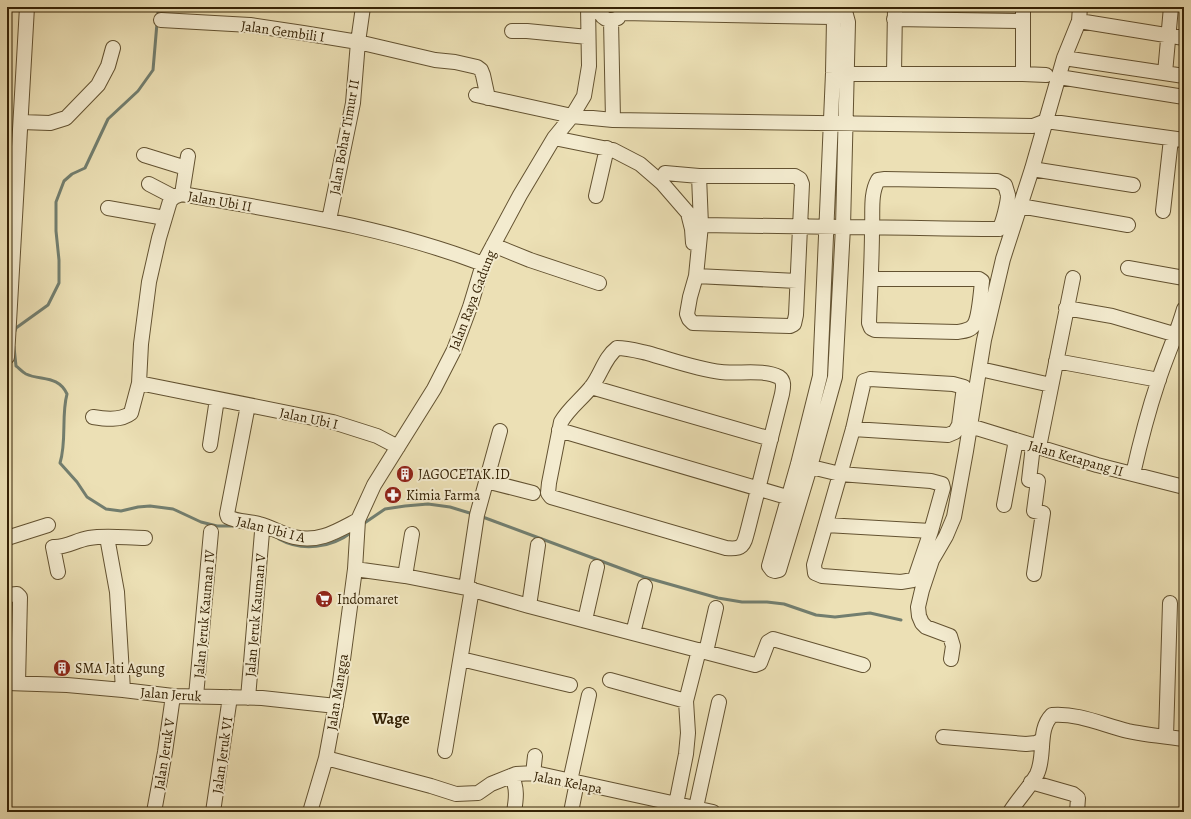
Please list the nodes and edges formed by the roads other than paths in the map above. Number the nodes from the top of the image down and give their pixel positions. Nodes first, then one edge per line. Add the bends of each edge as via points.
1 (28, 7) edge
2 (364, 7) edge
3 (1023, 7) edge
4 (1080, 7) edge
5 (1171, 7) edge
6 (594, 9) edge
7 (845, 9) edge
8 (674, 10) edge
9 (755, 10) edge
10 (622, 11) edge
11 (894, 13) edge
12 (161, 20) dead end
13 (1023, 21) junction
14 (1079, 21) junction
15 (512, 30) dead end
16 (1169, 36) junction
17 (588, 37) junction
18 (1184, 38) edge
19 (358, 42) junction
20 (113, 48) dead end
21 (1064, 58) junction
22 (1165, 73) junction
23 (840, 74) junction
24 (894, 74) junction
25 (1023, 74) junction
26 (1053, 76) junction
27 (1184, 76) edge
28 (1184, 97) edge
29 (572, 116) junction
30 (613, 120) junction
31 (1046, 121) junction
32 (21, 122) junction
33 (830, 124) junction
34 (845, 124) junction
35 (554, 138) junction
36 (1178, 139) edge
37 (607, 148) junction
38 (144, 155) dead end
39 (1032, 169) junction
40 (665, 173) dead end
41 (699, 176) junction
42 (149, 184) dead end
43 (1133, 185) dead end
44 (178, 195) junction
45 (596, 196) dead end
46 (1020, 206) junction
47 (108, 208) dead end
48 (1164, 212) dead end
49 (164, 218) junction
50 (329, 220) junction
51 (701, 225) junction
52 (1128, 225) dead end
53 (800, 226) junction
54 (826, 227) junction
55 (843, 227) junction
56 (872, 228) junction
57 (493, 245) junction
58 (10, 249) edge
59 (693, 260) dead end
60 (483, 264) junction
61 (1128, 268) dead end
62 (696, 276) junction
63 (1073, 278) dead end
64 (1184, 278) edge
65 (871, 279) junction
66 (797, 281) junction
67 (599, 283) dead end
68 (823, 302) junction
69 (839, 302) junction
70 (1066, 308) junction
71 (1184, 309) edge
72 (1177, 335) junction
73 (7, 357) edge
74 (1056, 361) junction
75 (980, 369) junction
76 (820, 376) junction
77 (835, 377) junction
78 (1159, 380) junction
79 (139, 383) junction
80 (1051, 385) junction
81 (592, 387) junction
82 (217, 399) junction
83 (248, 405) junction
84 (93, 417) dead end
85 (970, 426) junction
86 (853, 429) junction
87 (559, 430) junction
88 (500, 431) dead end
89 (771, 439) junction
90 (1016, 440) junction
91 (210, 445) dead end
92 (398, 447) junction
93 (1036, 447) junction
94 (804, 466) junction
95 (840, 474) junction
96 (1133, 474) junction
97 (486, 481) junction
98 (1184, 487) edge
99 (758, 488) junction
100 (533, 493) dead end
101 (1004, 505) dead end
102 (358, 524) junction
103 (826, 524) junction
104 (48, 525) dead end
105 (211, 532) dead end
106 (262, 532) dead end
107 (931, 532) junction
108 (412, 534) dead end
109 (107, 537) junction
110 (7, 538) edge
111 (145, 538) dead end
112 (538, 545) dead end
113 (598, 567) dead end
114 (355, 569) junction
115 (58, 572) dead end
116 (1034, 574) dead end
117 (405, 576) junction
118 (645, 586) dead end
119 (469, 588) junction
120 (7, 596) edge
121 (1170, 603) dead end
122 (529, 606) junction
123 (716, 608) dead end
124 (585, 620) junction
125 (634, 633) junction
126 (702, 651) junction
127 (461, 659) junction
128 (951, 659) dead end
129 (863, 665) dead end
130 (610, 680) dead end
131 (12, 683) edge
132 (570, 685) dead end
133 (123, 690) junction
134 (589, 695) dead end
135 (173, 696) junction
136 (196, 696) junction
137 (230, 698) junction
138 (248, 698) junction
139 (686, 701) junction
140 (719, 702) dead end
141 (336, 706) junction
142 (943, 737) dead end
143 (1166, 737) junction
144 (1184, 739) edge
145 (1042, 740) junction
146 (445, 751) dead end
147 (535, 756) dead end
148 (326, 758) junction
149 (533, 774) junction
150 (511, 776) junction
151 (573, 782) junction
152 (1031, 782) junction
153 (676, 804) junction
154 (696, 810) edge
155 (154, 812) edge
156 (213, 812) edge
157 (310, 812) edge
158 (514, 812) edge
159 (571, 812) edge
160 (713, 812) edge
161 (1010, 812) edge
162 (1077, 812) edge

1 - 32 street
2 - 19 street, Jalan Bohar Timur II
3 - 13 street
4 - 14 street
5 - 16 street
6 - 10 street via 606,19
6 - 17 street, Jalan Raya Gadung
7 - 9 street
7 - 23 street via 848,22
8 - 9 street
8 - 10 street
9 - 23 street via 833,18
10 - 30 street
11 - 13 street
11 - 24 street
12 - 19 street, Jalan Gembili I via 250,25
13 - 25 street
14 - 16 street
14 - 21 street
15 - 17 street
16 - 18 street
16 - 22 street
17 - 29 street, Jalan Raya Gadung via 589,66 584,96
19 - 29 street, Jalan Gembili I via 476,67 483,75 482,97
19 - 50 street, Jalan Bohar Timur II via 353,103
20 - 32 street via 108,66 98,85 66,118 50,123
21 - 22 street
21 - 26 street
22 - 27 street
23 - 24 street
23 - 33 street
23 - 34 street
24 - 25 street
25 - 26 street
26 - 28 street
26 - 31 street
29 - 30 street
29 - 35 street, Jalan Raya Gadung
30 - 33 street
31 - 34 street via 1033,126
31 - 36 street
31 - 39 street
32 - 58 street
33 - 34 street
33 - 54 street
34 - 55 street
35 - 37 street
35 - 57 street, Jalan Raya Gadung
36 - 48 street
37 - 45 street
37 - 59 street via 640,164 662,183 688,213 692,229
38 - 44 street via 187,162
39 - 43 street
39 - 46 street
40 - 41 street
41 - 51 street
41 - 53 street via 795,176 802,184
42 - 44 street
44 - 49 street, Jalan Ubi II via 170,201
44 - 50 street, Jalan Ubi II
46 - 52 street
46 - 75 street via 984,340
47 - 49 street
49 - 79 street, Jalan Ubi II via 149,282
50 - 60 street, Jalan Ubi II via 456,253
51 - 53 street
51 - 62 street
53 - 54 street
53 - 66 street
54 - 55 street
54 - 68 street
55 - 56 street
55 - 69 street
56 - 56 street via 999,229 1008,195 1005,185 997,181 885,178 878,180 873,192
56 - 65 street
57 - 60 street, Jalan Raya Gadung
57 - 67 street
58 - 73 street
60 - 92 street, Jalan Raya Gadung via 454,350 434,389
61 - 64 street
62 - 66 street
62 - 66 street via 687,314 693,323 790,326 794,324 796,315
63 - 70 street
65 - 65 street via 872,330 957,332 968,330 977,320 982,281 979,279
68 - 69 street
68 - 76 street
69 - 77 street
70 - 72 street via 1112,316
70 - 74 street
71 - 72 street
72 - 78 street
74 - 78 street
74 - 80 street
75 - 80 street
75 - 85 street
76 - 77 street
76 - 94 street
77 - 94 street
78 - 96 street via 1145,420
79 - 82 street
79 - 84 street, Jalan Ubi II via 131,413 127,416
80 - 93 street
81 - 87 street via 566,414
81 - 89 street
81 - 89 street via 617,348 705,370 777,376 784,383
82 - 83 street, Jalan Ubi I
82 - 91 street
83 - 92 street, Jalan Ubi I via 333,422 377,436
83 - 102 street, Jalan Ubi I A via 228,517 307,539 334,534
85 - 90 street, Jalan Ketapang II
85 - 128 street via 954,517 932,560 918,612 926,627 950,636 953,646
86 - 86 street via 948,435 955,432 959,425 964,387 953,384 866,380
86 - 95 street
87 - 99 street
87 - 99 street via 549,483 548,493 551,498 736,549 744,544
88 - 97 street
89 - 99 street
90 - 93 street, Jalan Ketapang II
90 - 101 street
92 - 102 street, Jalan Raya Gadung via 374,485
93 - 96 street, Jalan Ketapang II
93 - 116 street via 1029,480 1038,481 1034,512 1043,513
94 - 95 street
94 - 99 street via 794,499
95 - 103 street
95 - 107 street via 942,484
96 - 98 street, Jalan Ketapang II
97 - 100 street
97 - 119 street via 478,515
102 - 114 street, Jalan Raya Gadung
103 - 107 street
103 - 107 street via 814,565 815,573 822,576 901,582 913,580
104 - 110 street
105 - 136 street, Jalan Jeruk Kauman IV
106 - 138 street, Jalan Jeruk Kauman V
108 - 117 street
109 - 111 street
109 - 115 street via 90,537 65,546 53,546
109 - 133 street via 116,587
112 - 122 street
113 - 124 street
114 - 117 street
114 - 141 street, Jalan Mangga
117 - 119 street
118 - 125 street
119 - 122 street
119 - 127 street
120 - 131 street via 17,594 20,597
121 - 143 street
122 - 124 street
123 - 126 street
124 - 125 street
125 - 126 street
126 - 129 street via 755,665 760,663 768,642 772,640
126 - 139 street
127 - 132 street
127 - 146 street
130 - 139 street
131 - 133 street, Jalan Jeruk
133 - 135 street, Jalan Jeruk
134 - 151 street
135 - 136 street, Jalan Jeruk
135 - 155 street, Jalan Jeruk V
136 - 137 street, Jalan Jeruk
137 - 138 street, Jalan Jeruk
137 - 156 street, Jalan Jeruk VI
138 - 141 street, Jalan Jeruk
139 - 153 street via 686,754
140 - 154 street
141 - 148 street, Jalan Mangga
142 - 145 street via 1026,744
143 - 144 street
143 - 145 street via 1129,731 1088,719 1052,714
145 - 152 street via 1037,773
147 - 149 street
148 - 150 street, Jalan Kelapa via 456,794 478,793 491,784
148 - 157 street, Jalan Mangga
149 - 150 street, Jalan Kelapa
149 - 151 street, Jalan Kelapa
150 - 158 street via 515,782
151 - 153 street, Jalan Kelapa
151 - 159 street
152 - 161 street
152 - 162 street via 1073,794 1078,798
153 - 154 street, Jalan Kelapa
154 - 160 street, Jalan Kelapa

